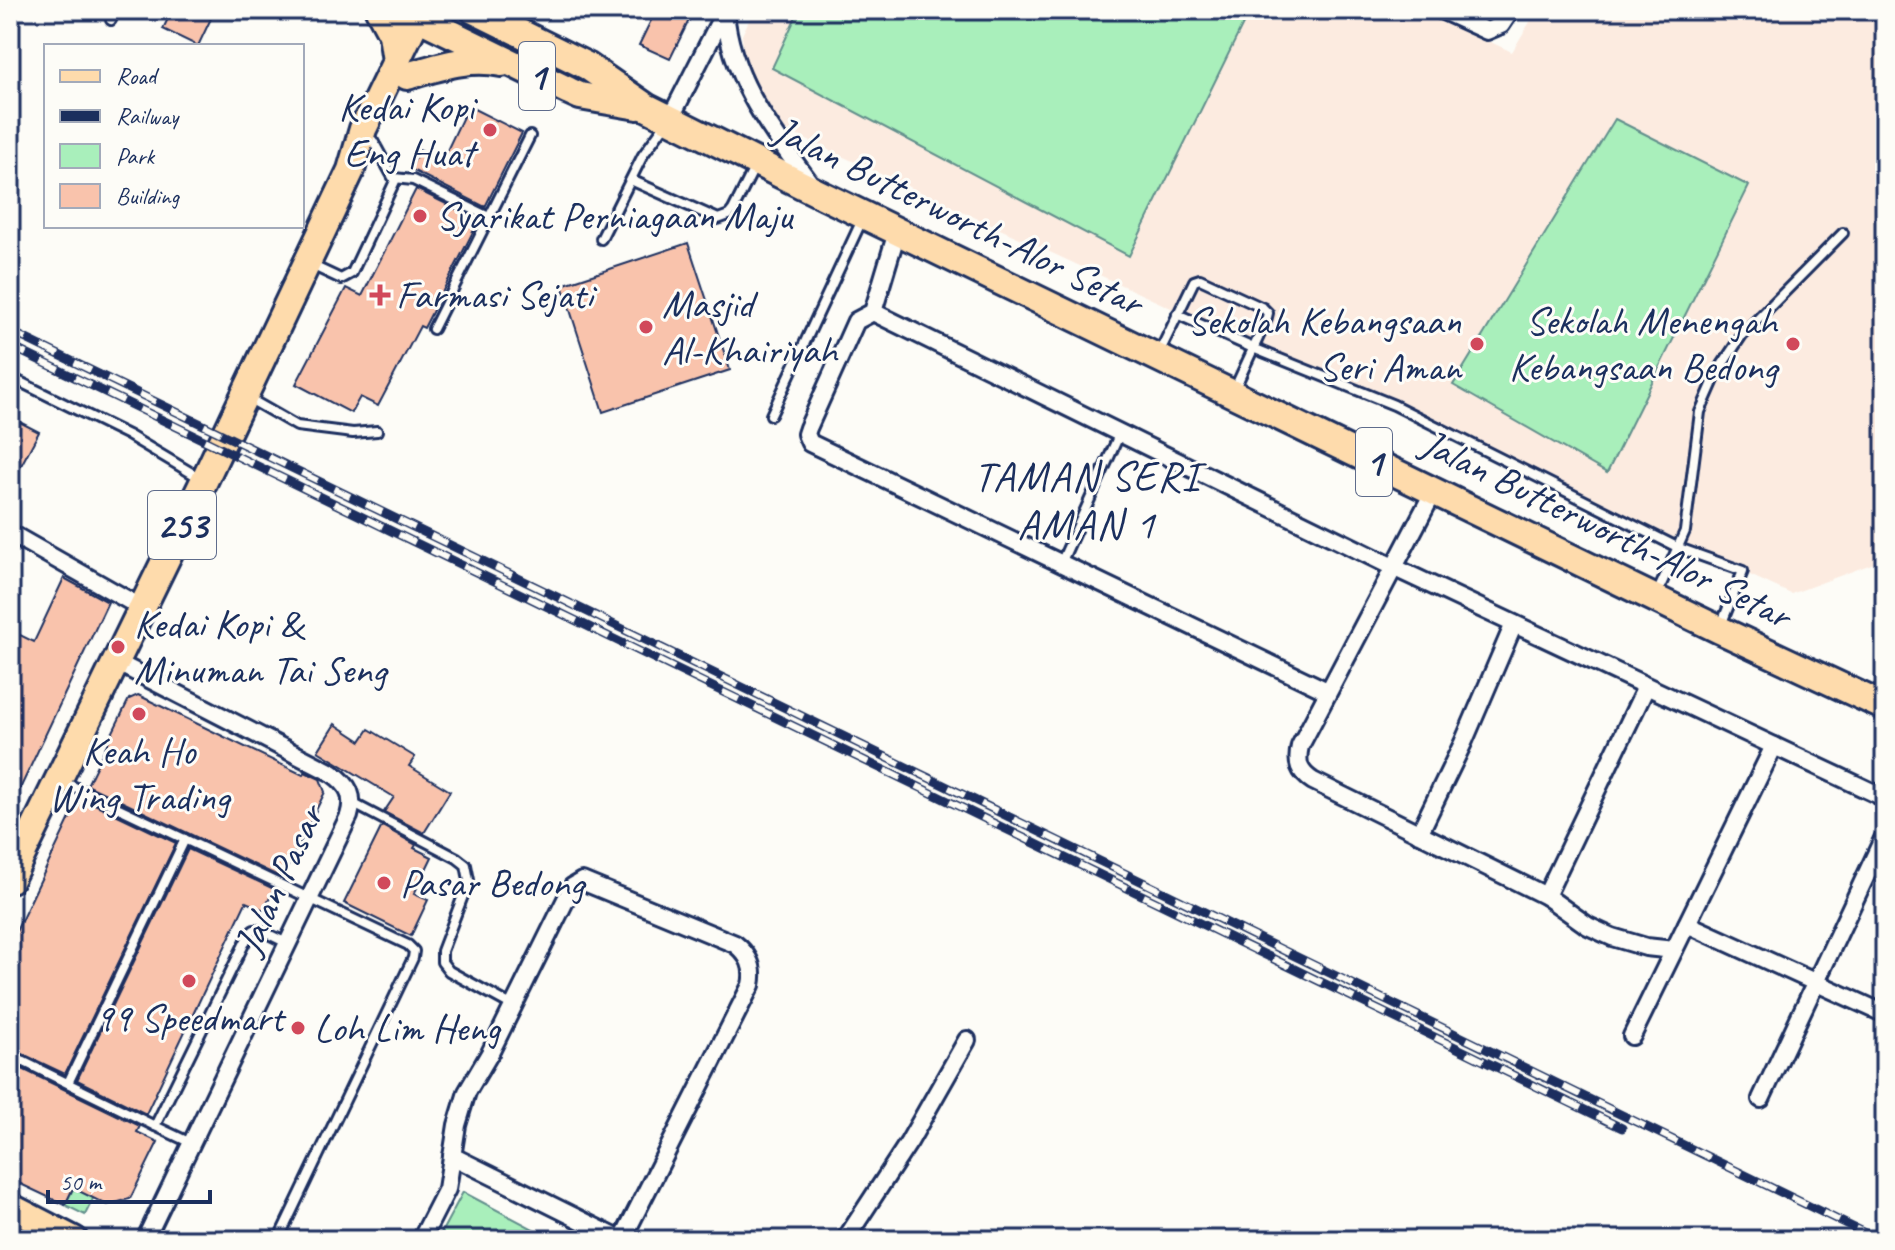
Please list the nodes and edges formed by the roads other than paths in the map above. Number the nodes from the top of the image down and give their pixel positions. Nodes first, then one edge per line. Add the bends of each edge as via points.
1 (115, 10) edge
2 (379, 10) edge
3 (474, 10) edge
4 (1441, 10) edge
5 (1511, 10) edge
6 (725, 11) edge
7 (423, 14) edge
8 (505, 17) edge
9 (111, 20) dead end
10 (517, 66) junction
11 (402, 68) junction
12 (646, 107) junction
13 (670, 119) junction
14 (530, 136) dead end
15 (373, 141) junction
16 (757, 162) junction
17 (351, 170) junction
18 (394, 178) junction
19 (631, 180) junction
20 (816, 192) junction
21 (864, 215) junction
22 (489, 217) junction
23 (897, 232) junction
24 (1843, 233) dead end
25 (601, 239) dead end
26 (307, 263) junction
27 (873, 312) junction
28 (1177, 314) junction
29 (433, 329) dead end
30 (1253, 348) junction
31 (1157, 357) junction
32 (10, 377) edge
33 (1232, 394) junction
34 (244, 395) junction
35 (771, 415) dead end
36 (377, 431) dead end
37 (1120, 433) junction
38 (204, 481) junction
39 (1434, 491) junction
40 (12, 540) edge
41 (1679, 548) junction
42 (1061, 563) junction
43 (1393, 567) junction
44 (1655, 598) junction
45 (142, 608) junction
46 (1514, 624) junction
47 (1720, 630) junction
48 (116, 662) junction
49 (1646, 687) junction
50 (1327, 691) junction
51 (1885, 707) edge
52 (1774, 746) junction
53 (59, 779) junction
54 (1885, 798) edge
55 (352, 803) junction
56 (1419, 834) junction
57 (1885, 835) edge
58 (185, 839) junction
59 (10, 879) edge
60 (1546, 896) junction
61 (310, 898) junction
62 (1687, 924) junction
63 (288, 943) junction
64 (1674, 950) junction
65 (1813, 984) junction
66 (513, 1006) junction
67 (1885, 1014) edge
68 (1632, 1036) dead end
69 (967, 1040) dead end
70 (10, 1055) edge
71 (68, 1083) junction
72 (1761, 1099) dead end
73 (155, 1126) junction
74 (191, 1143) junction
75 (452, 1156) junction
76 (10, 1207) edge
77 (74, 1240) edge
78 (145, 1240) edge
79 (278, 1240) edge
80 (421, 1240) edge
81 (621, 1240) edge
82 (845, 1240) edge

1 - 9 lane
2 - 11 main road
3 - 8 main road, Jalan Butterworth-Alor Setar / 1
4 - 5 street via 1487,31 1501,25
6 - 13 street
6 - 20 street via 734,64 754,104
7 - 10 main road, Jalan Butterworth-Alor Setar / 1
7 - 11 main road, 253
8 - 12 main road, Jalan Butterworth-Alor Setar / 1
10 - 11 main road via 487,60
10 - 12 main road, Jalan Butterworth-Alor Setar / 1 via 580,96
11 - 15 main road, 253
11 - 17 main road, 253 via 363,129
12 - 13 main road, Jalan Butterworth-Alor Setar / 1
13 - 16 main road, Jalan Butterworth-Alor Setar / 1
13 - 19 lane
14 - 22 lane
15 - 17 main road, 253
15 - 18 lane
16 - 19 lane via 733,210 718,219
16 - 20 main road, Jalan Butterworth-Alor Setar / 1
17 - 26 main road, 253
18 - 22 lane via 413,180
18 - 26 lane via 349,276 336,277
19 - 25 lane
20 - 21 main road, Jalan Butterworth-Alor Setar / 1
21 - 23 main road, Jalan Butterworth-Alor Setar / 1
21 - 35 lane
22 - 29 lane
23 - 27 street
23 - 31 main road, Jalan Butterworth-Alor Setar / 1
24 - 41 lane via 1742,335 1718,371 1700,412
26 - 34 main road, 253
27 - 37 street
27 - 42 street via 856,321 808,428 810,443
28 - 30 lane
28 - 30 lane via 1191,285 1200,279 1268,313
28 - 31 lane
30 - 33 lane
30 - 41 lane via 1394,405
31 - 33 main road, Jalan Butterworth-Alor Setar / 1
32 - 38 lane via 128,435
33 - 39 main road, Jalan Butterworth-Alor Setar / 1
34 - 36 lane via 297,426
34 - 38 main road, 253
37 - 42 lane
37 - 43 street
38 - 45 main road, 253
39 - 43 street
39 - 44 main road, Jalan Butterworth-Alor Setar / 1
40 - 45 street
41 - 44 lane
41 - 47 lane via 1743,571
42 - 50 street
43 - 46 street
43 - 50 street
44 - 47 main road, Jalan Butterworth-Alor Setar / 1
45 - 48 main road, 253
46 - 49 street
46 - 56 street
47 - 51 main road, Jalan Butterworth-Alor Setar / 1
48 - 53 main road, 253
48 - 55 street, Jalan Pasar via 332,773 348,786
49 - 52 street
49 - 60 street
50 - 56 street via 1300,746 1300,770
52 - 54 street
52 - 62 street
53 - 58 lane
53 - 59 main road, 253
55 - 61 street, Jalan Pasar
55 - 66 lane via 466,865 469,880 442,962
56 - 60 street
57 - 65 street
58 - 61 lane
58 - 71 lane
60 - 64 street via 1612,937
61 - 63 street, Jalan Pasar
61 - 79 lane via 408,945 414,954
62 - 64 street
62 - 65 street
63 - 73 lane via 262,931 249,934
63 - 74 street, Jalan Pasar
64 - 68 street
65 - 67 street
65 - 72 street
66 - 75 street via 460,1109
66 - 81 street via 572,887 582,881 735,944 751,963 751,985
69 - 82 street
70 - 71 lane
71 - 73 lane
73 - 74 lane
74 - 78 street, Jalan Pasar
75 - 80 street via 447,1189
75 - 81 street
76 - 77 main road

